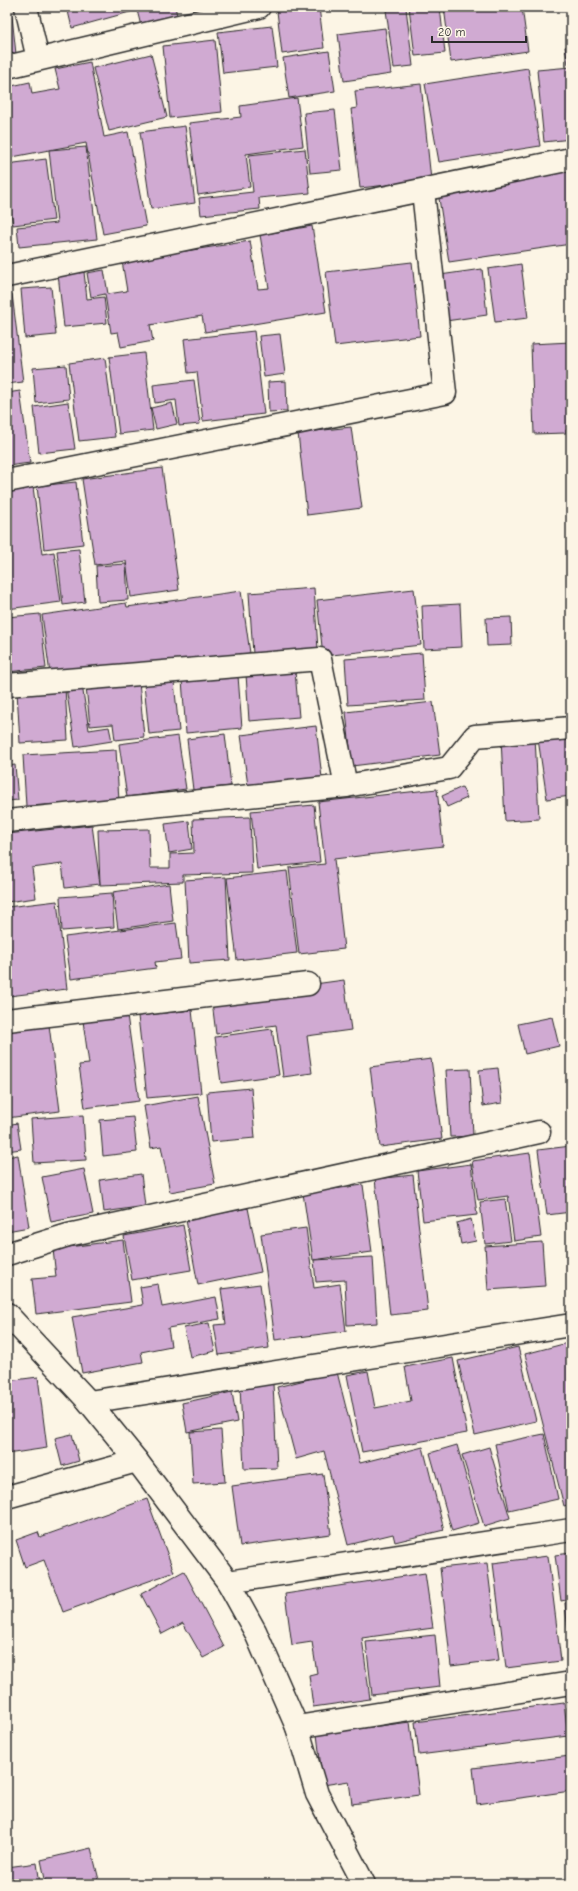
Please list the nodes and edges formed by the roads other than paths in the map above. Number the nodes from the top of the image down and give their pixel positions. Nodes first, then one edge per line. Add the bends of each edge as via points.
1 (26, 7) edge
2 (247, 8) edge
3 (38, 59) junction
4 (7, 67) edge
5 (571, 159) edge
6 (423, 191) junction
7 (7, 276) edge
8 (7, 481) edge
9 (7, 685) edge
10 (571, 728) edge
11 (346, 786) junction
12 (7, 821) edge
13 (308, 984) dead end
14 (7, 1020) edge
15 (539, 1132) dead end
16 (7, 1254) edge
17 (7, 1314) edge
18 (571, 1324) edge
19 (88, 1402) junction
20 (137, 1461) junction
21 (7, 1498) edge
22 (571, 1530) edge
23 (228, 1582) junction
24 (571, 1683) edge
25 (297, 1727) junction
26 (364, 1884) edge

1 - 3 street
2 - 3 street
3 - 4 street
5 - 6 street
6 - 7 street
6 - 8 street via 445,393
9 - 11 street via 320,659
10 - 11 street via 475,736 449,768
11 - 12 street
13 - 14 street
15 - 16 street via 68,1235
17 - 19 street
18 - 19 street
19 - 20 street
20 - 21 street
20 - 23 street
22 - 23 street
23 - 25 street via 255,1631
24 - 25 street
25 - 26 street via 317,1794

